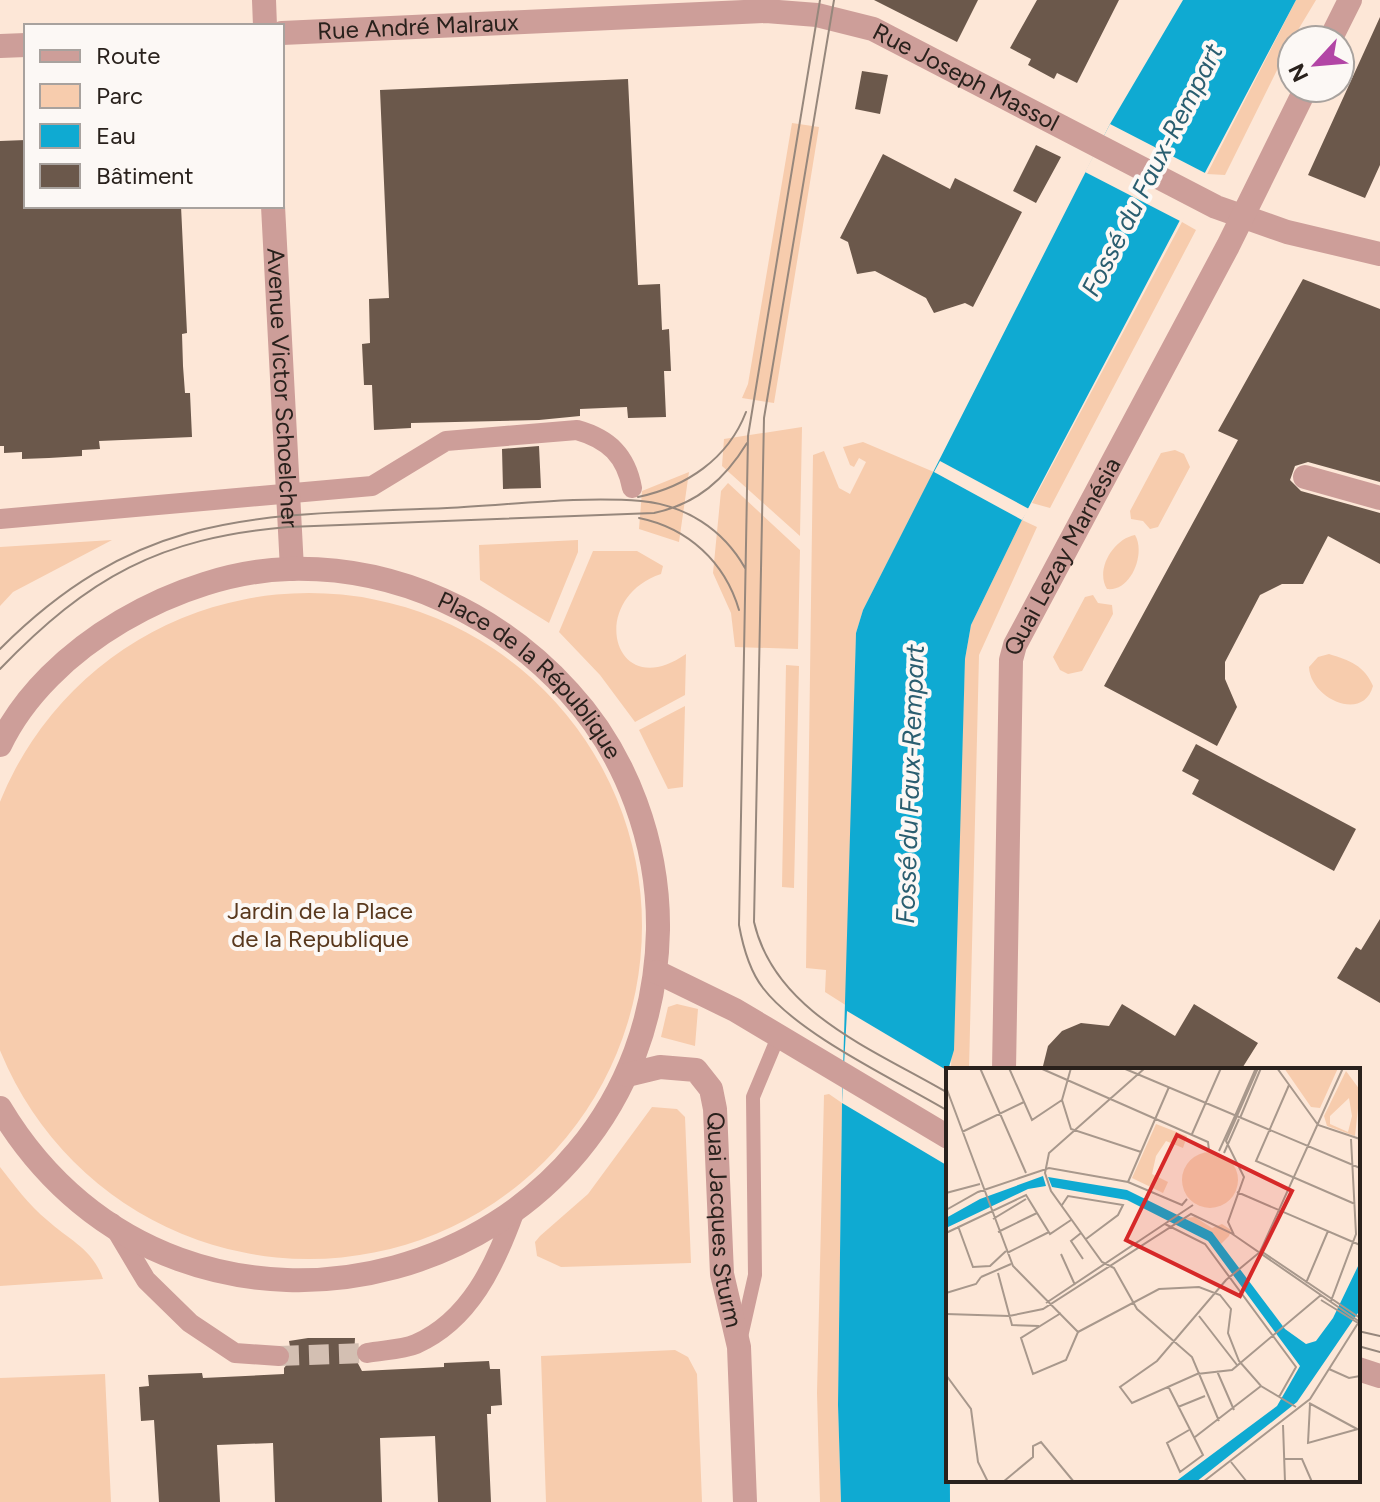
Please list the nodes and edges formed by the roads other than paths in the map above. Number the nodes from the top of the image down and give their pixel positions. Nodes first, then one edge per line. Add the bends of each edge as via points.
1 (264, 0) edge
2 (1350, 0) edge
3 (795, 6) edge
4 (265, 24) edge
5 (1338, 24) edge
6 (284, 33) edge
7 (24, 45) edge
8 (0, 46) edge
9 (1298, 104) edge
10 (273, 208) edge
11 (1243, 217) junction
12 (1380, 254) edge
13 (1305, 477) dead end
14 (632, 488) dead end
15 (287, 495) junction
16 (1380, 498) edge
17 (0, 519) edge
18 (292, 569) junction
19 (0, 745) edge
20 (657, 972) junction
21 (778, 1037) junction
22 (1004, 1068) edge
23 (627, 1075) junction
24 (0, 1108) edge
25 (946, 1136) edge
26 (514, 1213) junction
27 (112, 1223) junction
28 (739, 1347) junction
29 (367, 1353) tunnel mouth
30 (279, 1356) tunnel mouth
31 (1360, 1370) edge
32 (1380, 1376) edge
33 (745, 1502) edge

1 - 4 street
2 - 5 street
3 - 6 street, Rue André Malraux
3 - 11 street, Rue Joseph Massol via 873,29
7 - 8 street
9 - 11 street, Quai Lezay Marnésia
10 - 15 street, Avenue Victor Schoelcher
11 - 12 street, Rue Joseph Massol
11 - 22 street, Quai Lezay Marnésia via 1011,660
13 - 16 street
14 - 15 street via 621,456 577,430 446,441 372,486
15 - 17 street
15 - 18 street, Avenue Victor Schoelcher
18 - 19 street, Place de la République via 213,581 123,618 59,667
18 - 20 street, Place de la République via 365,574 440,598 517,643 580,704 624,775 648,840 658,908
20 - 21 street
20 - 23 street, Place de la République
21 - 25 street
21 - 28 lane, Quai Jacques Sturm via 753,1097 755,1275
23 - 26 street, Place de la République via 578,1151
23 - 28 street, Quai Jacques Sturm via 660,1067 696,1070 711,1089 722,1274
24 - 27 street, Place de la République via 46,1169
26 - 27 street, Place de la République via 438,1255 396,1269 319,1281 233,1274 189,1262
26 - 29 street, Place de la République via 496,1262 459,1315 416,1344
27 - 30 street, Place de la République via 146,1280 190,1323 235,1353
28 - 33 street, Quai Jacques Sturm
31 - 32 street

